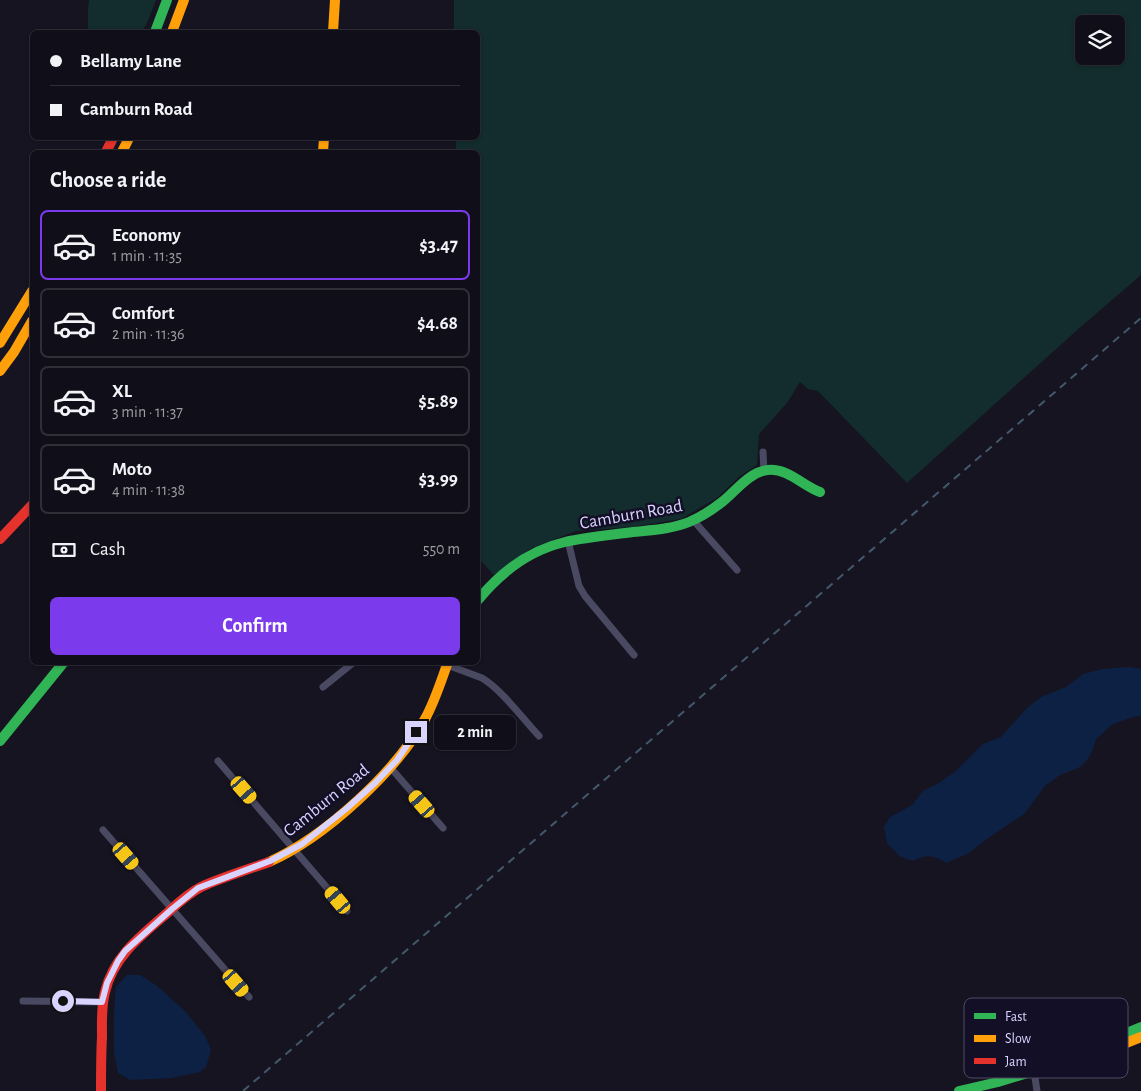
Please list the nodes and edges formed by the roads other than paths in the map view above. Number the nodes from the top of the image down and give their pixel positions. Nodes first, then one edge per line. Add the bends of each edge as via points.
1 (167, 0) edge
2 (184, 0) edge
3 (335, 0) edge
4 (156, 30) edge
5 (173, 30) edge
6 (333, 30) edge
7 (30, 294) edge
8 (30, 324) edge
9 (0, 343) edge
10 (0, 371) edge
11 (763, 452) dead end
12 (764, 471) junction
13 (820, 492) dead end
14 (30, 507) edge
15 (693, 520) junction
16 (0, 538) edge
17 (568, 541) junction
18 (737, 570) dead end
19 (480, 598) edge
20 (634, 655) dead end
21 (62, 665) edge
22 (350, 665) edge
23 (445, 665) edge
24 (448, 665) edge
25 (323, 687) dead end
26 (539, 736) dead end
27 (0, 741) edge
28 (218, 761) dead end
29 (390, 767) junction
30 (443, 828) dead end
31 (103, 830) dead end
32 (294, 848) junction
33 (172, 909) junction
34 (347, 911) dead end
35 (249, 997) dead end
36 (23, 1001) dead end
37 (102, 1002) junction
38 (1141, 1027) edge
39 (1128, 1032) edge
40 (1141, 1037) edge
41 (1128, 1042) edge
42 (1011, 1078) edge
43 (1035, 1078) edge
44 (963, 1090) edge
45 (101, 1091) edge
46 (1037, 1091) edge

1 - 4 main road
2 - 5 main road
3 - 6 main road
7 - 9 main road
8 - 10 main road
11 - 12 street
12 - 13 main road via 780,470
12 - 15 main road, Camburn Road via 749,478 722,503
14 - 16 main road
15 - 17 main road, Camburn Road via 674,527
15 - 18 street
17 - 19 main road, Camburn Road via 517,563 499,576
17 - 20 street via 581,591
21 - 27 main road
22 - 25 street
23 - 29 main road, Camburn Road via 425,718
24 - 26 street via 488,682
28 - 32 street
29 - 30 street
29 - 32 main road, Camburn Road via 365,793
31 - 33 street
32 - 33 main road, Camburn Road via 264,864 198,888
32 - 34 street
33 - 35 street
33 - 37 main road, Camburn Road via 125,951 107,983
36 - 37 street
37 - 45 main road, Camburn Road
38 - 39 main road
40 - 41 main road
42 - 44 main road
43 - 46 street

